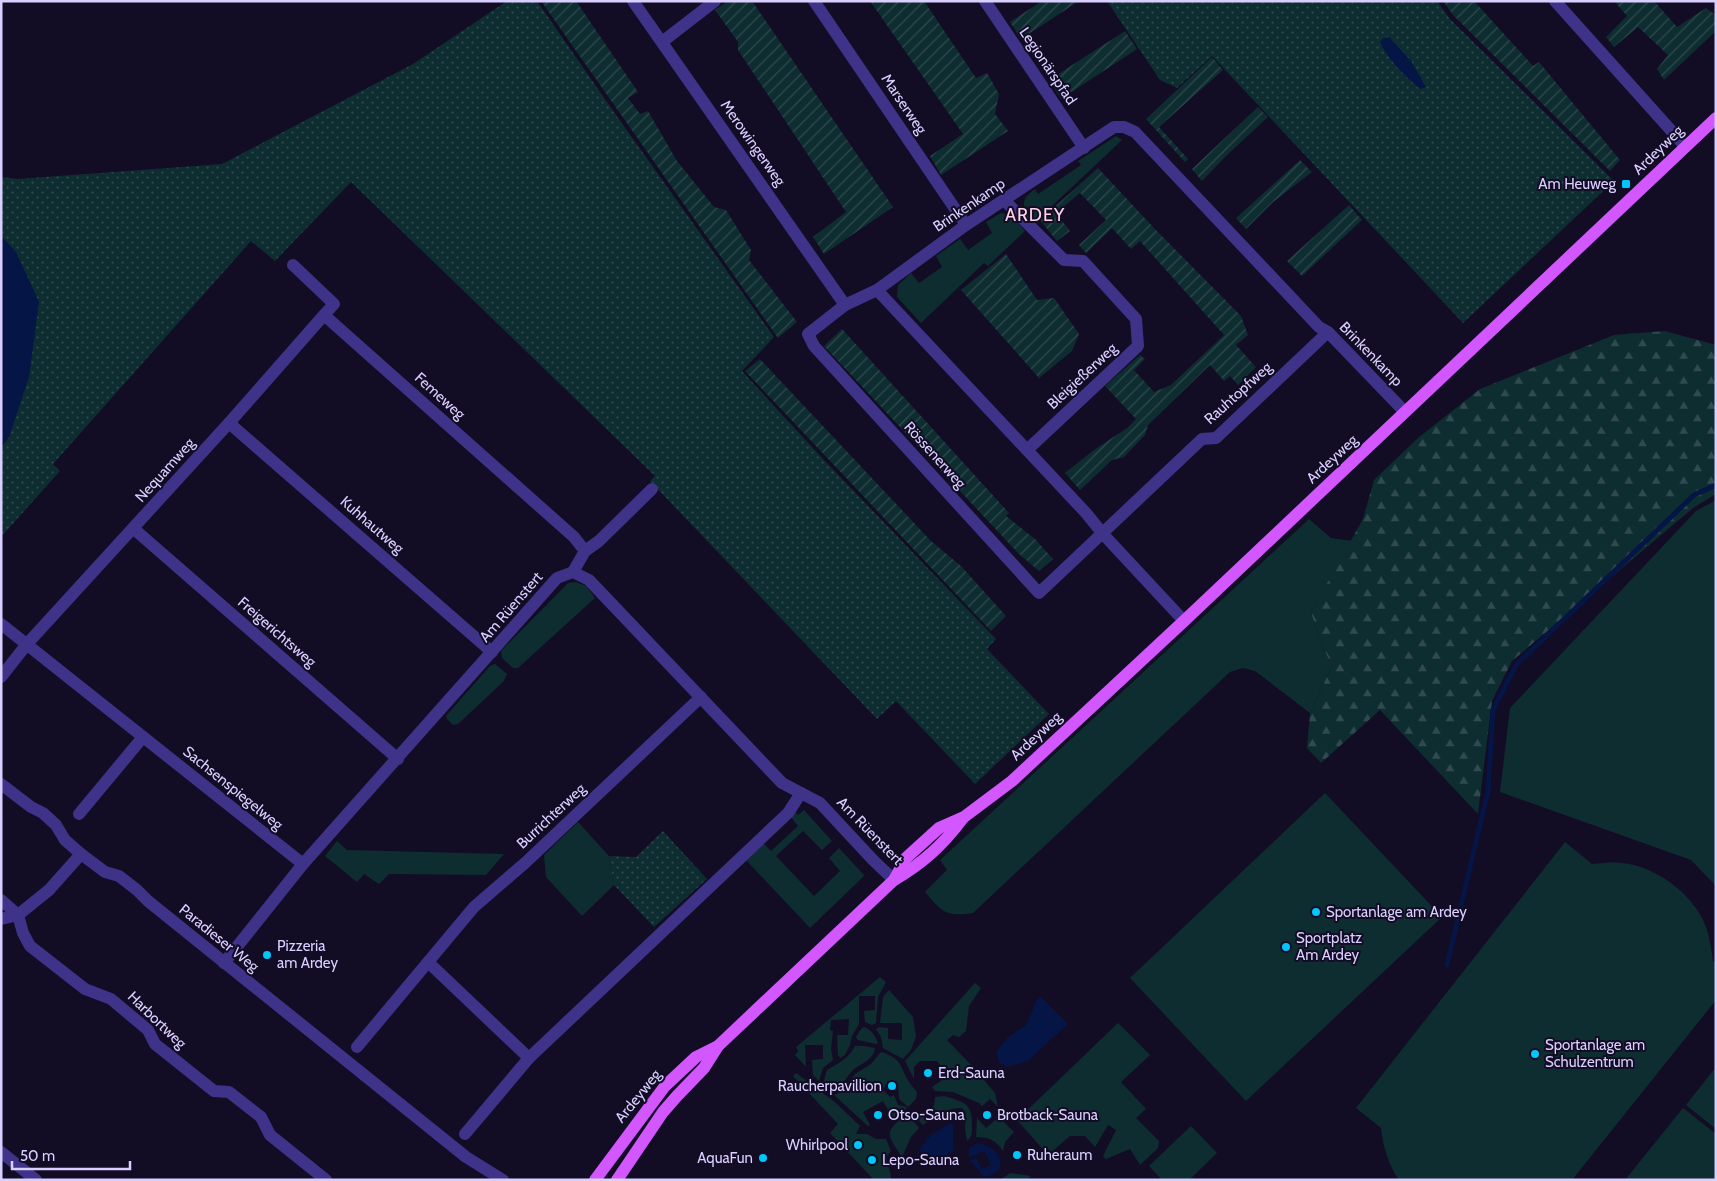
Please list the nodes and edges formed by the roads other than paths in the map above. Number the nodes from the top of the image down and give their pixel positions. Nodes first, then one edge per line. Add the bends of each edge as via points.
1 (633, 1) edge
2 (715, 1) edge
3 (814, 1) edge
4 (985, 1) edge
5 (1555, 1) edge
6 (662, 42) junction
7 (1716, 118) edge
8 (1686, 146) junction
9 (1084, 148) junction
10 (1004, 200) junction
11 (966, 225) junction
12 (293, 265) dead end
13 (877, 290) junction
14 (846, 305) junction
15 (324, 315) junction
16 (1328, 332) junction
17 (1405, 412) junction
18 (229, 423) junction
19 (1027, 450) junction
20 (652, 489) dead end
21 (134, 529) junction
22 (1103, 534) junction
23 (585, 551) junction
24 (573, 572) junction
25 (1184, 621) junction
26 (1, 624) edge
27 (27, 644) junction
28 (492, 652) junction
29 (1, 677) edge
30 (701, 697) junction
31 (143, 736) junction
32 (398, 759) junction
33 (1, 784) edge
34 (801, 793) junction
35 (79, 814) dead end
36 (81, 854) junction
37 (303, 864) junction
38 (894, 880) junction
39 (1, 900) edge
40 (18, 915) junction
41 (1, 919) edge
42 (428, 962) junction
43 (224, 963) junction
44 (718, 1046) junction
45 (356, 1047) dead end
46 (529, 1058) junction
47 (465, 1134) dead end
48 (1, 1152) edge
49 (466, 1157) junction
50 (36, 1180) edge
51 (326, 1180) edge
52 (488, 1180) edge
53 (503, 1180) edge
54 (595, 1180) edge
55 (617, 1180) edge

1 - 6 street, Merowingerweg
2 - 6 street
3 - 11 street, Marserweg
4 - 9 street, Legionärspfad
5 - 8 street
6 - 14 street, Merowingerweg
7 - 8 main road, Ardeyweg
8 - 17 main road, Ardeyweg
9 - 10 street, Brinkenkamp
9 - 16 street, Brinkenkamp via 1114,127 1135,132 1319,327
10 - 11 street, Brinkenkamp
10 - 19 street, Bleigießerweg via 1064,260 1082,261 1136,319 1138,337 1138,346
11 - 13 street, Brinkenkamp
12 - 15 street via 334,304
13 - 14 street, Rössenerweg
13 - 19 street
14 - 22 street, Rössenerweg via 808,334 814,346 1039,593
15 - 18 street, Nequamweg
15 - 23 street, Femeweg via 574,537
16 - 17 street, Brinkenkamp
16 - 22 street, Rauhtopfweg via 1216,438 1202,439
17 - 25 main road, Ardeyweg
18 - 21 street, Nequamweg
18 - 28 street, Kuhhautweg
19 - 22 street
20 - 23 street via 599,542
21 - 27 street, Nequamweg
21 - 32 street, Freigerichtsweg
22 - 25 street
23 - 24 street
24 - 28 street, Am Rüenstert via 557,578
24 - 30 street, Am Rüenstert via 589,580
25 - 38 main road, Ardeyweg via 1012,781 964,817 939,828 906,858
26 - 27 street, Sachsenspiegelweg
27 - 29 street
27 - 31 street, Sachsenspiegelweg
28 - 32 street, Am Rüenstert
30 - 34 street, Am Rüenstert via 782,783
30 - 42 street, Burrichterweg via 474,907
31 - 35 street
31 - 37 street, Sachsenspiegelweg
32 - 37 street, Am Rüenstert
33 - 36 street, Paradieser Weg via 56,824 65,840
34 - 38 street, Am Rüenstert via 820,803
34 - 46 street via 788,813
36 - 40 street via 49,890
36 - 43 street, Paradieser Weg via 105,872 119,876
37 - 43 street, Am Rüenstert
38 - 44 main road, Ardeyweg
39 - 40 street, Harbortweg
40 - 41 street
40 - 51 street, Harbortweg via 30,946 85,989 111,999 148,1030 154,1044 214,1091 229,1092 261,1117 270,1136
42 - 45 street, Burrichterweg
42 - 46 street
43 - 49 street, Paradieser Weg
44 - 54 main road, Ardeyweg via 696,1057 665,1086
44 - 55 main road, Ardeyweg via 704,1068 663,1112
46 - 47 street
48 - 50 street
49 - 52 street, Paradieser Weg
49 - 53 street, Paradieser Weg

